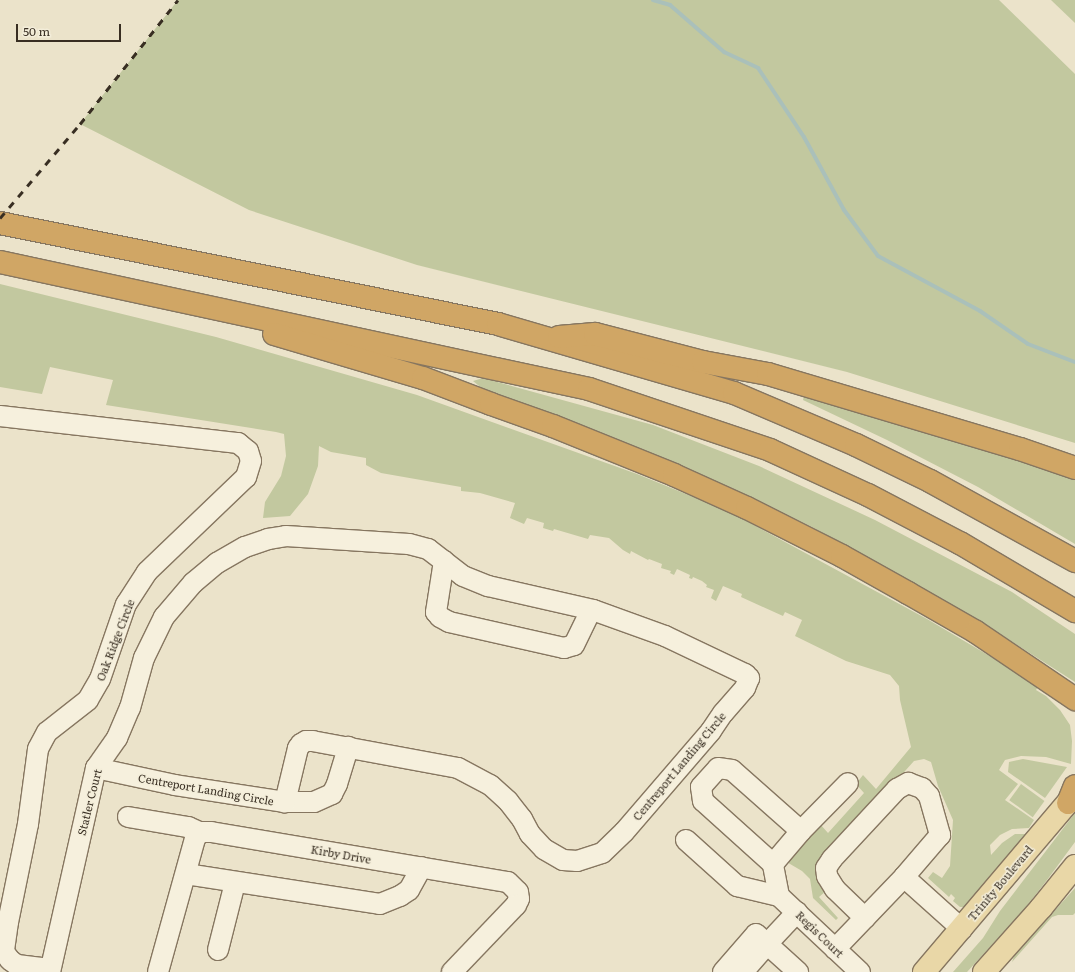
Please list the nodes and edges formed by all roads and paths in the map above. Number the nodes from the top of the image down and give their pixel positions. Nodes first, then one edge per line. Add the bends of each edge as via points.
1 (0, 223) edge
2 (0, 262) edge
3 (232, 312) junction
4 (548, 338) junction
5 (0, 416) edge
6 (1075, 468) edge
7 (444, 561) junction
8 (1075, 561) edge
9 (193, 583) joint
10 (590, 610) junction
11 (1075, 611) edge
12 (1034, 671) junction
13 (1075, 699) edge
14 (1075, 713) edge
15 (348, 747) junction
16 (96, 768) junction
17 (848, 783) dead end
18 (1073, 794) edge
19 (285, 802) junction
20 (128, 817) dead end
21 (801, 831) junction
22 (199, 832) junction
23 (686, 840) dead end
24 (773, 864) junction
25 (1075, 866) edge
26 (422, 867) junction
27 (186, 874) junction
28 (904, 877) junction
29 (236, 883) junction
30 (779, 896) junction
31 (797, 912) junction
32 (865, 918) junction
33 (962, 929) junction
34 (767, 944) junction
35 (835, 949) junction
36 (218, 950) dead end
37 (50, 971) edge
38 (856, 971) edge
39 (158, 972) edge
40 (452, 972) edge
41 (723, 972) edge
42 (738, 972) edge
43 (743, 972) edge
44 (798, 972) edge
45 (924, 972) edge
46 (984, 972) edge

1 - 4 highway via 498,324
2 - 3 highway
3 - 11 highway via 589,389 770,450 868,495 960,543
3 - 12 highway via 278,336 423,378 553,426 674,475 842,556 976,632
4 - 6 highway via 595,334 703,362 768,374 1020,448
4 - 8 highway via 734,393 774,409 930,481
5 - 37 street, Oak Ridge Circle via 238,443 248,450 251,461 246,477 147,572 126,604 100,679 88,700 47,732 38,749 28,824 4,952 18,965
7 - 9 street, Centreport Landing Circle via 428,549 409,544 286,536 245,547 217,563
7 - 10 street, Centreport Landing Circle via 464,576 488,586
7 - 10 street via 436,612 450,622 564,648 574,645
9 - 16 street, Statler Court via 164,617 144,658 130,708 117,738
10 - 15 street, Centreport Landing Circle via 665,636 749,678 745,688 711,731 624,832 602,853 577,861 559,858 544,849 530,834 508,801 490,785 458,768
12 - 13 highway
12 - 14 highway
15 - 19 street via 332,794 314,802
15 - 19 street, Centreport Landing Circle via 313,741 301,744
16 - 19 street, Centreport Landing Circle via 175,785
16 - 37 street, Statler Court
17 - 21 street
18 - 33 main road, Trinity Boulevard
20 - 22 street, Kirby Drive via 188,827
21 - 24 street
21 - 24 street via 732,770 718,768 701,787 703,801
22 - 26 street, Kirby Drive
22 - 27 street
23 - 30 street via 737,886
24 - 30 street
25 - 46 main road
26 - 29 street via 409,890 380,904
26 - 40 street, Kirby Drive via 508,882 518,892 516,906
27 - 29 street
27 - 39 street
28 - 32 street
28 - 32 street via 940,835 929,796 922,788 908,783 897,789 826,868 827,876 835,889
28 - 33 street
29 - 36 street
30 - 31 street, Regis Court
31 - 34 street
31 - 35 street, Regis Court
32 - 35 street
33 - 45 main road, Trinity Boulevard
34 - 41 street via 756,934
34 - 42 street via 753,947 739,964
34 - 43 street
34 - 44 street
35 - 38 street, Regis Court

